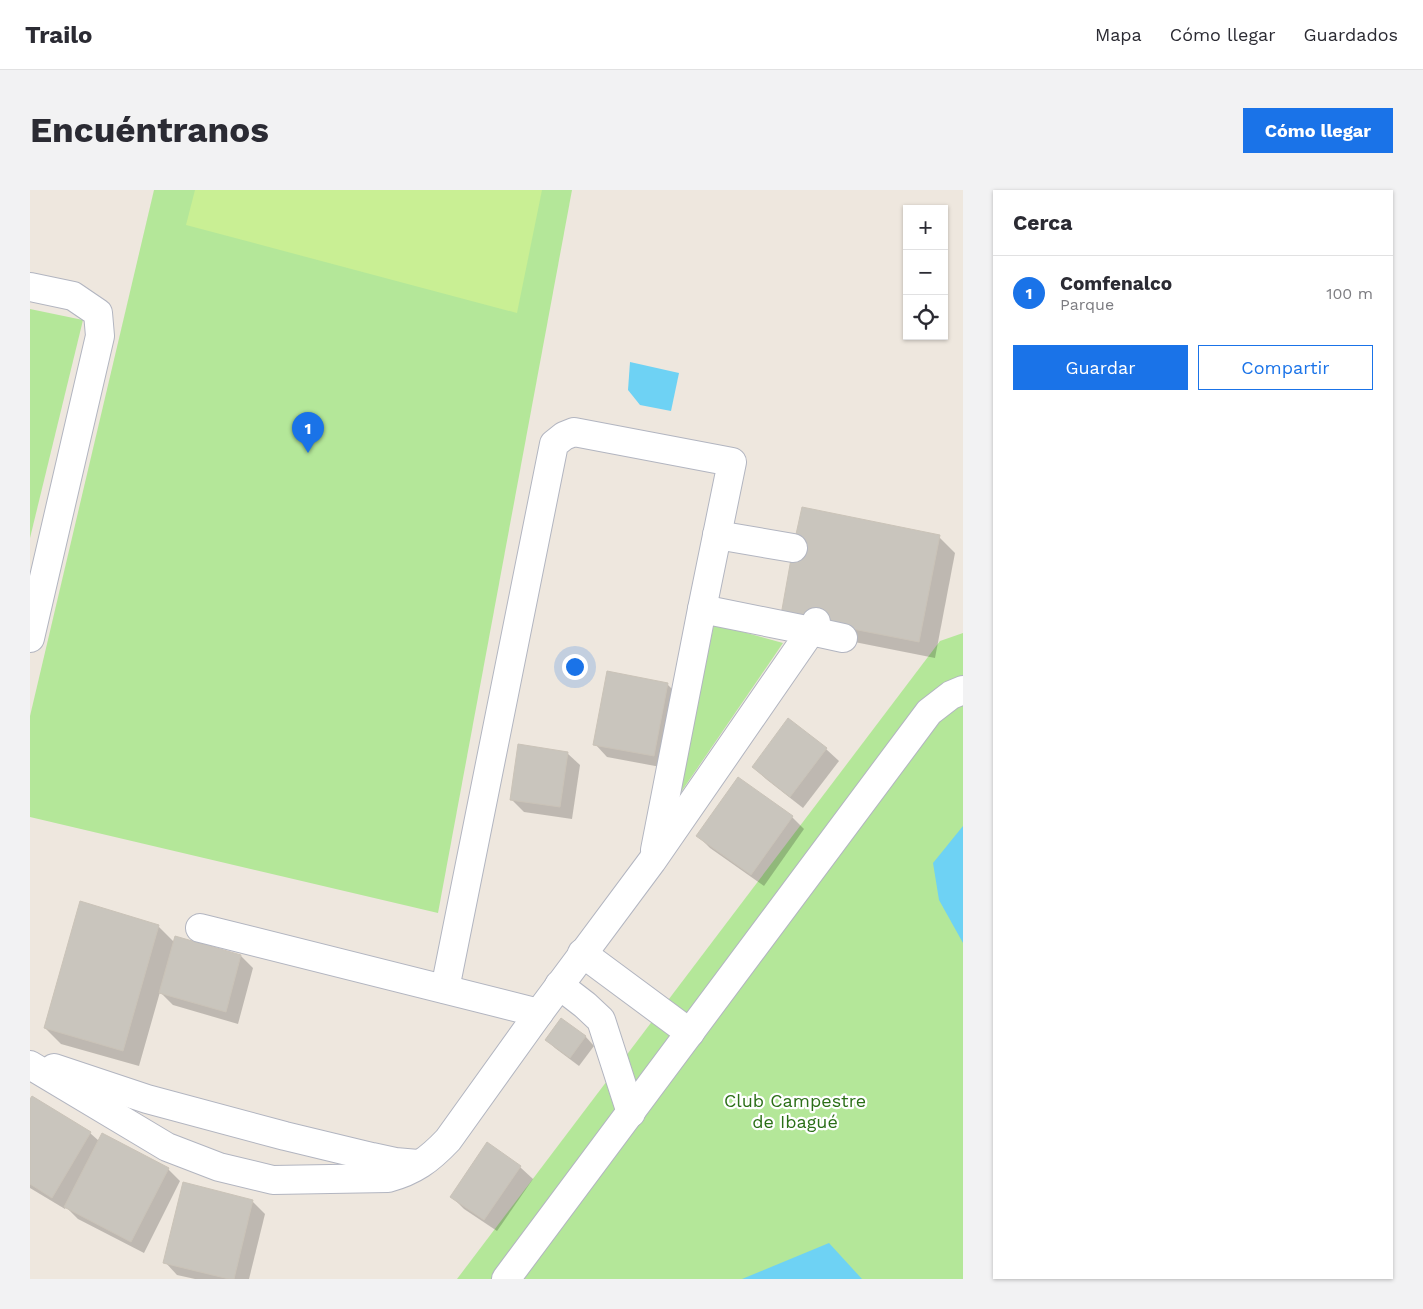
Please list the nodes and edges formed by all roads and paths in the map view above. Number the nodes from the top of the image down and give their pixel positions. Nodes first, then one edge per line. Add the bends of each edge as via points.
1 (30, 287) edge
2 (717, 535) junction
3 (793, 548) dead end
4 (702, 610) junction
5 (813, 627) junction
6 (30, 638) edge
7 (843, 638) dead end
8 (963, 690) edge
9 (652, 862) junction
10 (200, 928) dead end
11 (582, 953) junction
12 (626, 984) junction
13 (559, 985) junction
14 (445, 989) junction
15 (539, 1013) junction
16 (600, 1020) junction
17 (690, 1032) junction
18 (30, 1060) edge
19 (30, 1065) edge
20 (630, 1113) junction
21 (422, 1164) junction
22 (506, 1279) edge

1 - 6 street via 73,296 98,313 100,336
2 - 3 street
2 - 4 street
2 - 14 street via 732,462 574,432 554,444
4 - 5 street
4 - 9 street
5 - 7 street
5 - 9 street
8 - 17 street via 929,712
9 - 11 street
10 - 14 street
11 - 12 street
11 - 13 street
12 - 16 street
12 - 17 street
13 - 15 street
13 - 16 street
14 - 15 street
15 - 21 street via 448,1140
16 - 20 street
17 - 20 street
18 - 21 street via 147,1099 266,1131 395,1162
19 - 21 street via 167,1147 228,1169 273,1180 388,1178
20 - 22 street

